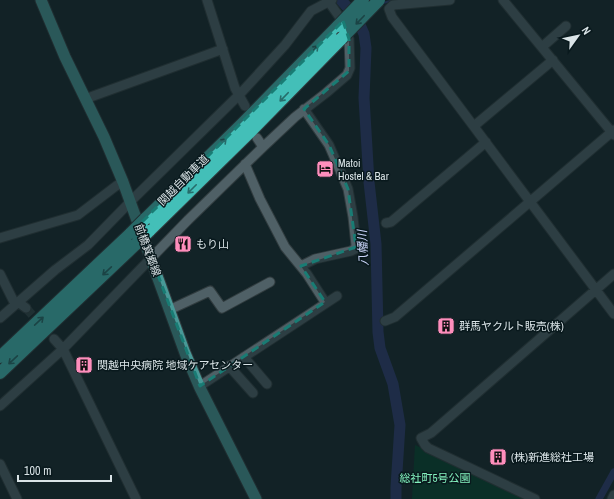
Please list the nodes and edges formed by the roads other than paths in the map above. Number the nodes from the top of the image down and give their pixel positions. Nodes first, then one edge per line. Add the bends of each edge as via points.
1 (41, 0) edge
2 (207, 0) edge
3 (363, 0) edge
4 (379, 0) edge
5 (450, 0) edge
6 (503, 0) edge
7 (331, 1) edge
8 (566, 26) dead end
9 (542, 47) junction
10 (223, 49) junction
11 (552, 60) junction
12 (240, 94) junction
13 (85, 98) junction
14 (245, 106) dead end
15 (304, 109) junction
16 (474, 126) junction
17 (613, 132) edge
18 (257, 138) dead end
19 (486, 142) junction
20 (263, 146) junction
21 (244, 164) junction
22 (123, 182) junction
23 (131, 201) junction
24 (530, 202) junction
25 (386, 223) dead end
26 (147, 225) junction
27 (0, 238) edge
28 (151, 257) junction
29 (301, 266) junction
30 (0, 274) edge
31 (614, 274) edge
32 (270, 282) dead end
33 (596, 289) junction
34 (337, 296) dead end
35 (325, 302) junction
36 (22, 305) junction
37 (170, 310) junction
38 (614, 314) edge
39 (0, 318) edge
40 (385, 321) dead end
41 (54, 339) tunnel mouth
42 (63, 349) junction
43 (0, 357) edge
44 (244, 357) junction
45 (229, 366) junction
46 (0, 373) edge
47 (267, 384) dead end
48 (200, 386) junction
49 (253, 393) dead end
50 (0, 406) edge
51 (0, 464) edge
52 (614, 494) edge
53 (17, 499) edge
54 (136, 499) edge
55 (256, 499) edge
56 (535, 499) edge
57 (612, 499) edge

1 - 13 main road, 前橋箕郷線
2 - 10 street
26 -> 3 highway, 関越自動車道, bridge
4 -> 26 highway, 関越自動車道, bridge via 249,133
5 - 16 street via 393,5 389,11
6 - 9 street
7 - 12 street via 310,12 285,45
7 - 15 street via 349,39 350,68 339,83
8 - 9 street
9 - 11 street
10 - 12 street via 235,88
10 - 13 street
11 - 16 street
11 - 17 street
12 - 14 street
12 - 23 street
13 - 22 main road, 前橋箕郷線
15 - 20 street
15 - 29 street via 332,150 348,188 356,244 351,251 315,259
16 - 19 street
17 - 24 street
18 - 20 street
19 - 24 street
19 - 25 street via 391,222
20 - 21 street
21 - 28 street
21 - 29 street via 282,242
22 - 23 main road, 前橋箕郷線
22 - 27 street via 78,214
23 - 28 main road, 前橋箕郷線
23 - 36 street via 88,245 56,270
24 - 33 street
24 - 40 street via 395,317
43 -> 26 highway, 関越自動車道, bridge via 131,233
26 -> 46 highway, 関越自動車道, bridge via 136,244
28 - 37 main road, 前橋箕郷線
28 - 42 street
29 - 35 street
30 - 36 street via 14,302
31 - 33 street
32 - 37 street via 222,308 210,291
33 - 38 street
33 - 56 street via 430,433 421,438 428,448
34 - 35 street
35 - 44 street
36 - 39 street
37 - 48 main road, 前橋箕郷線
41 - 42 street
42 - 50 street
42 - 54 street
44 - 45 street
44 - 47 street
45 - 48 street
45 - 49 street
48 - 55 main road, 前橋箕郷線
51 - 53 street
52 - 57 street

